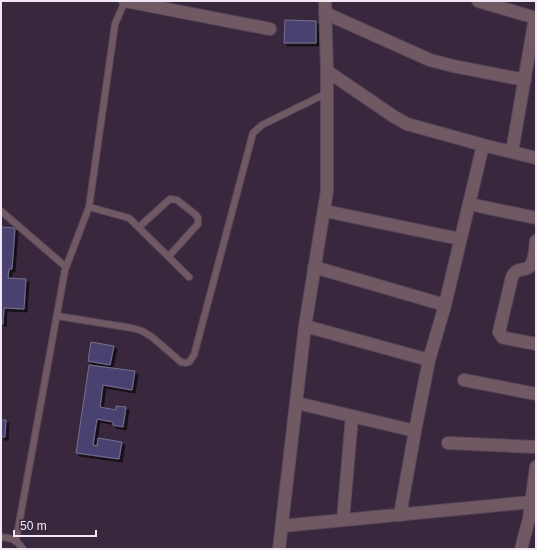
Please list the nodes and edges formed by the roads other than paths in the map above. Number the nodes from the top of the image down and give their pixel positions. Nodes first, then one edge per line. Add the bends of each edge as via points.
1 (125, 1) edge
2 (325, 1) edge
3 (478, 1) edge
4 (325, 13) junction
5 (536, 18) edge
6 (270, 29) dead end
7 (327, 71) junction
8 (525, 80) junction
9 (327, 93) junction
10 (483, 145) junction
11 (512, 152) junction
12 (536, 158) edge
13 (469, 204) junction
14 (89, 207) junction
15 (1, 211) edge
16 (324, 211) junction
17 (1, 218) edge
18 (536, 218) edge
19 (11, 219) junction
20 (139, 227) junction
21 (460, 239) junction
22 (536, 241) edge
23 (168, 256) junction
24 (314, 266) junction
25 (66, 267) junction
26 (189, 278) dead end
27 (445, 305) junction
28 (57, 316) junction
29 (305, 326) junction
30 (536, 344) edge
31 (429, 360) junction
32 (464, 380) dead end
33 (536, 394) edge
34 (297, 403) junction
35 (352, 416) junction
36 (415, 431) junction
37 (448, 443) dead end
38 (536, 447) edge
39 (536, 467) edge
40 (531, 502) junction
41 (400, 515) junction
42 (343, 520) junction
43 (282, 526) junction
44 (1, 537) edge
45 (16, 540) junction
46 (23, 549) edge
47 (279, 549) edge
48 (521, 549) edge

1 - 6 street
1 - 14 lane via 115,24
2 - 4 street
3 - 5 street
4 - 7 street
4 - 8 street via 430,60
5 - 8 street
7 - 9 street
7 - 10 street via 407,124
8 - 11 street
9 - 16 street via 327,191
9 - 28 lane via 262,125 253,133 194,354 189,362 181,362 142,331
10 - 11 street
10 - 13 street
11 - 12 street
13 - 18 street
13 - 21 street
14 - 20 lane via 125,216
14 - 25 lane
15 - 19 lane
16 - 21 street
16 - 24 street
17 - 19 lane
19 - 25 lane
20 - 23 lane
20 - 23 lane via 170,199 177,200 196,215 198,224
21 - 27 street
22 - 30 street via 532,265 517,270 512,277 500,332 502,337
23 - 26 lane
24 - 27 street
24 - 29 street
25 - 28 lane
27 - 31 street
28 - 45 lane
29 - 31 street
29 - 34 street
31 - 36 street
32 - 33 street
34 - 35 street
34 - 43 street
35 - 36 street
35 - 42 street
36 - 41 street
37 - 38 street
39 - 40 street
40 - 41 street
40 - 48 street
41 - 42 street
42 - 43 street
43 - 47 street
44 - 45 lane
45 - 46 lane

